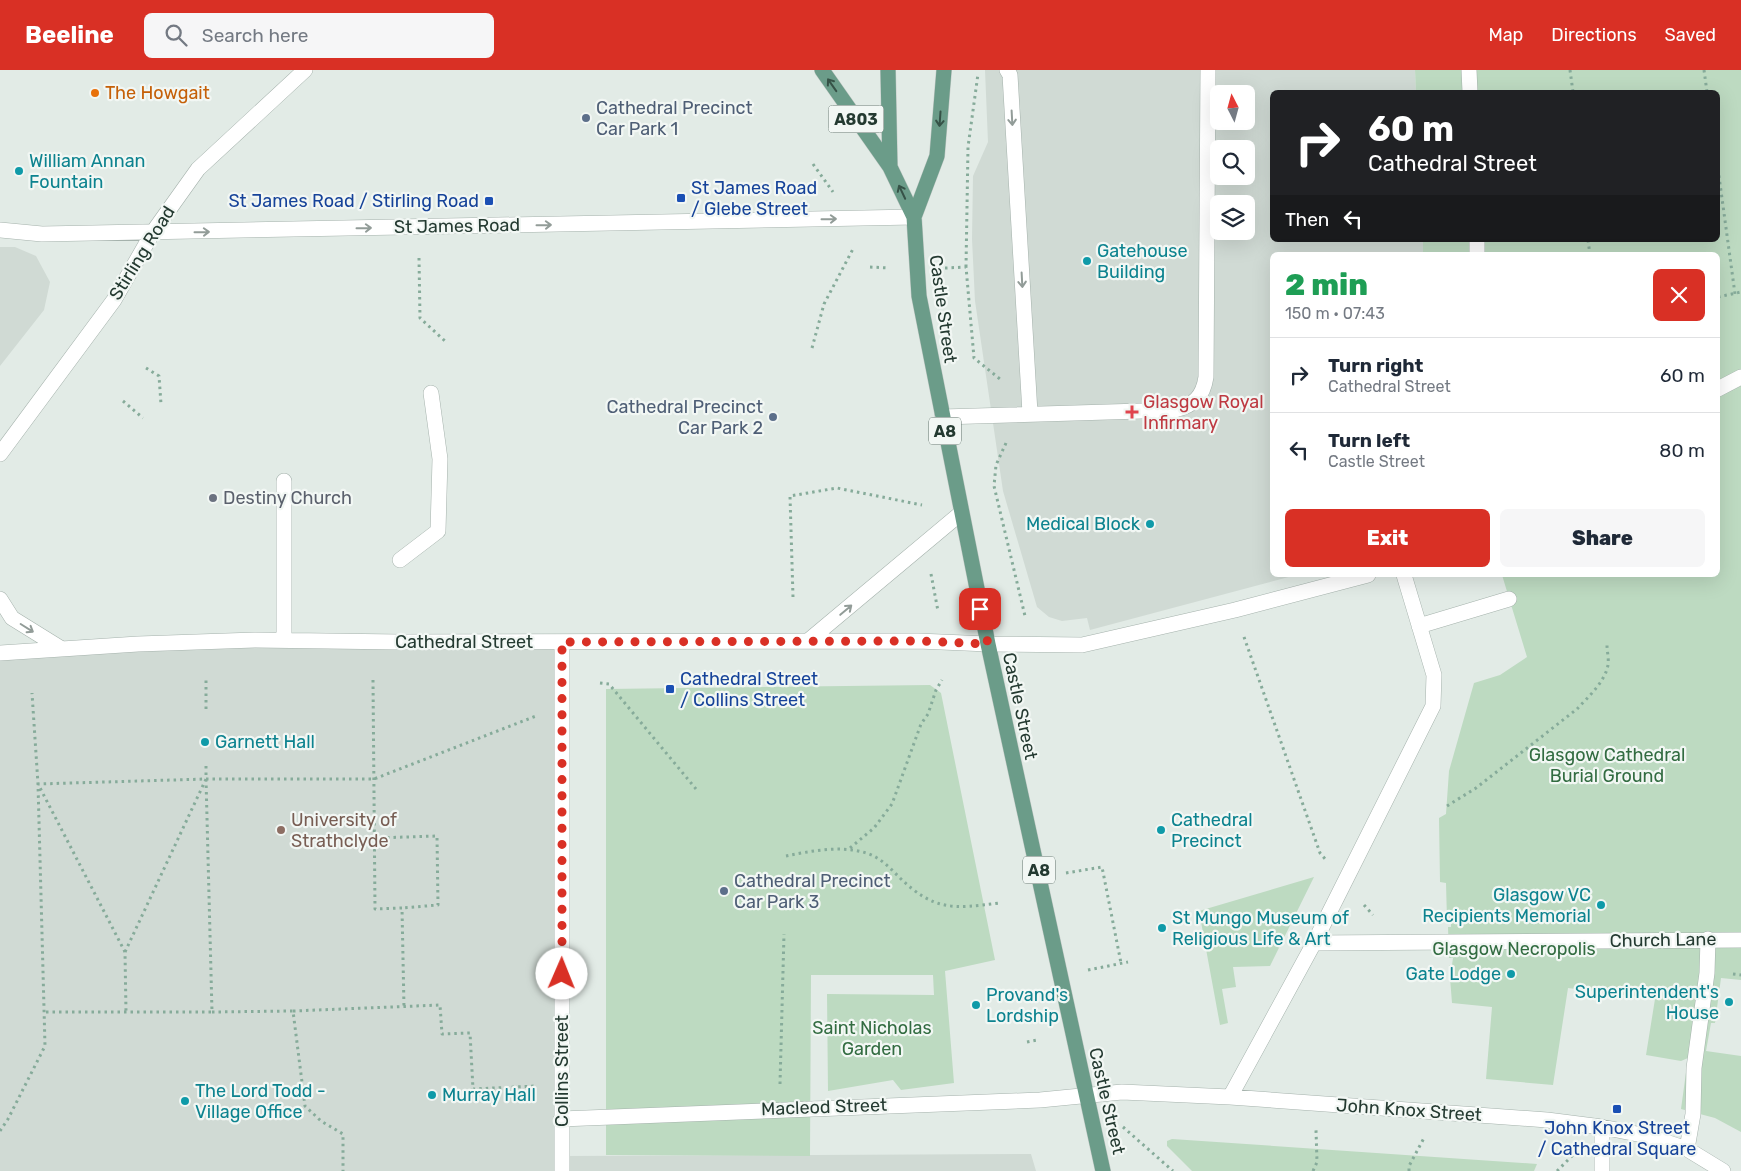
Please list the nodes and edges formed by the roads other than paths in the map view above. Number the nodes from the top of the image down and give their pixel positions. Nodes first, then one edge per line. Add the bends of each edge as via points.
1 (306, 70) edge
2 (822, 70) edge
3 (888, 70) edge
4 (944, 70) edge
5 (1006, 70) edge
6 (1208, 70) edge
7 (1469, 70) edge
8 (1470, 90) edge
9 (890, 167) junction
10 (914, 217) junction
11 (0, 230) edge
12 (153, 232) junction
13 (1741, 377) edge
14 (1720, 388) edge
15 (431, 393) dead end
16 (1030, 413) junction
17 (942, 417) junction
18 (0, 454) edge
19 (284, 481) dead end
20 (961, 513) junction
21 (400, 560) dead end
22 (1360, 577) edge
23 (1405, 577) edge
24 (1509, 598) dead end
25 (0, 599) edge
26 (1420, 626) junction
27 (284, 640) junction
28 (808, 641) junction
29 (562, 642) junction
30 (988, 644) junction
31 (62, 649) junction
32 (0, 653) edge
33 (1708, 939) junction
34 (1741, 940) edge
35 (1314, 943) junction
36 (1086, 1097) junction
37 (1230, 1098) junction
38 (561, 1119) junction
39 (1602, 1127) junction
40 (1687, 1149) junction
41 (562, 1171) edge
42 (1104, 1171) edge
43 (1602, 1171) edge
44 (1723, 1171) edge

1 - 12 street, Stirling Road via 198,169
9 -> 2 main road, A803
3 - 9 main road
4 -> 10 main road, Castle Street / A8 via 937,156
5 -> 16 street via 1010,75
6 - 16 street via 1204,388 1198,400 1176,410
7 - 8 street
10 -> 9 main road, A803
12 -> 10 street, St James Road
10 - 17 main road, Castle Street / A8 via 919,296
11 - 12 street, St James Road via 42,234
12 - 18 street, Stirling Road via 114,300
13 - 14 street
15 - 21 street via 440,459 438,532
16 - 17 street
17 - 20 main road, Castle Street / A8
19 - 27 street
28 -> 20 street
20 - 30 main road, Castle Street / A8
22 - 30 street via 1082,645
23 - 26 street
24 - 26 street
25 -> 31 street via 12,618
26 - 35 street via 1434,675 1433,706
27 - 29 street, Cathedral Street
27 - 31 street, Cathedral Street
28 - 29 street, Cathedral Street
28 - 30 street, Cathedral Street
29 - 38 street, Collins Street
30 - 36 main road, Castle Street / A8
31 - 32 street, Cathedral Street
33 - 34 street, Church Lane
33 - 35 street, Church Lane
33 - 40 street via 1708,973 1694,1068 1693,1114
35 - 37 street
36 - 37 street, John Knox Street via 1122,1092
36 - 38 street, Macleod Street
36 - 42 main road, Castle Street / A8
37 - 39 street, John Knox Street via 1547,1120
38 - 41 street, Collins Street
39 - 40 street, John Knox Street via 1647,1136
39 - 43 street
40 - 44 street, John Knox Street

